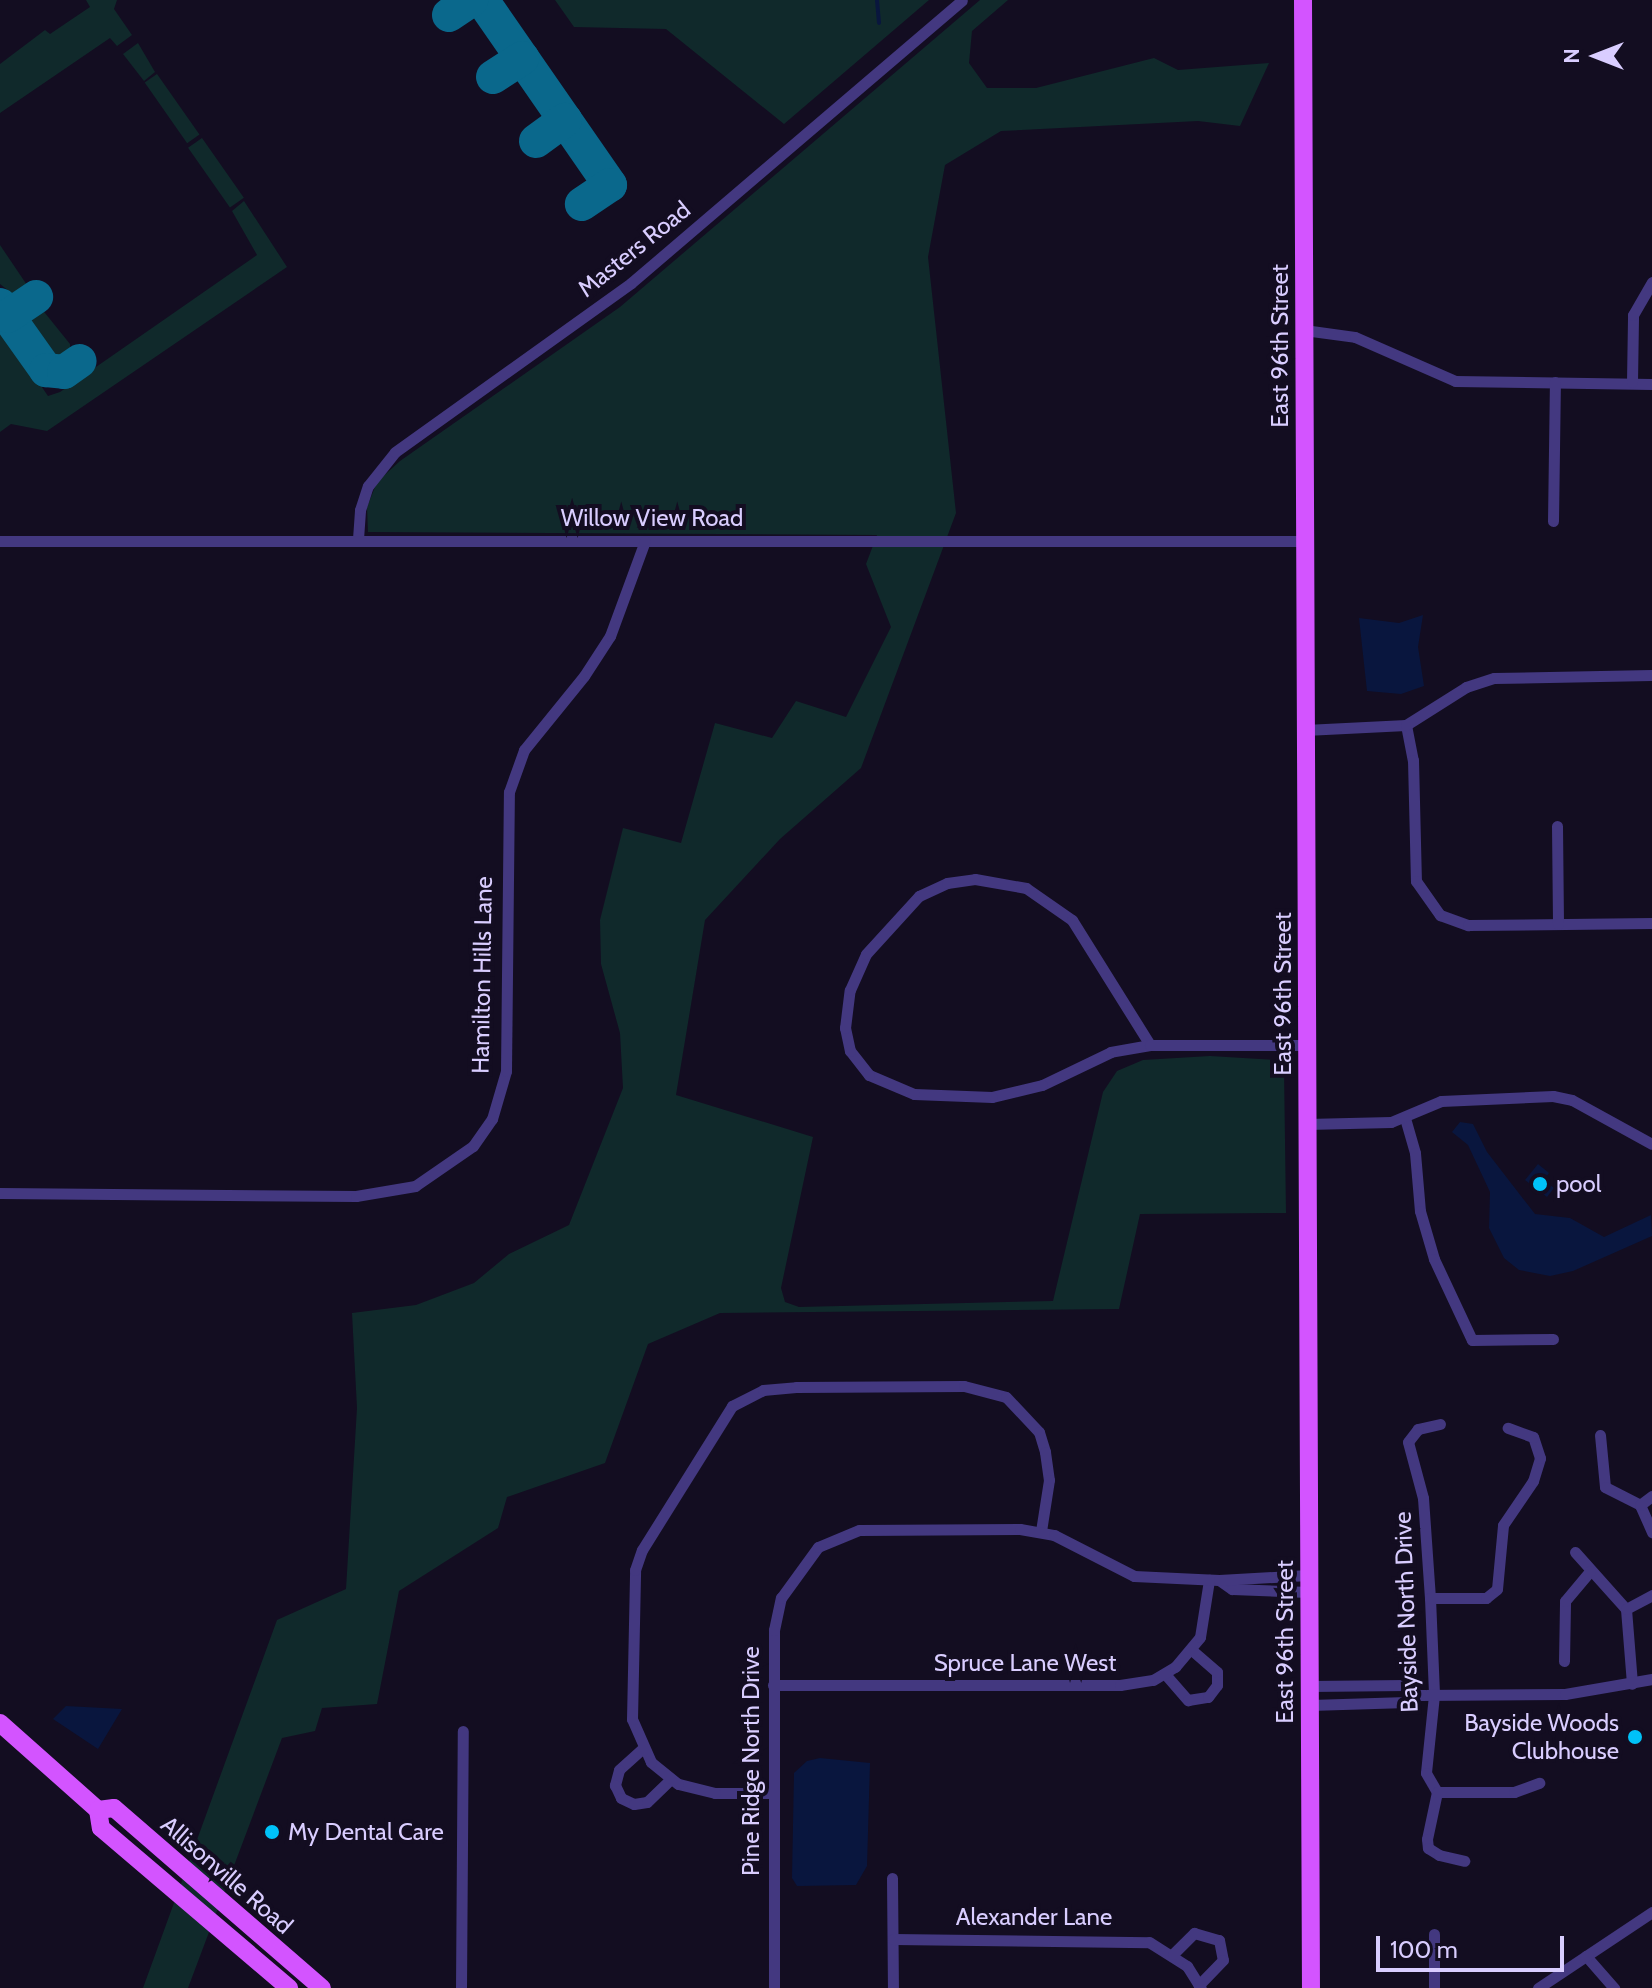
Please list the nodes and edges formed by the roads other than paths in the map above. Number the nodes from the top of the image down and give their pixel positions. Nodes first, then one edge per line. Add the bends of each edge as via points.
1 (962, 0) edge
2 (1303, 0) edge
3 (1652, 282) edge
4 (1304, 330) junction
5 (1555, 382) junction
6 (1632, 382) junction
7 (1652, 384) edge
8 (1553, 521) dead end
9 (358, 539) junction
10 (0, 541) edge
11 (645, 541) junction
12 (1305, 541) junction
13 (1652, 675) edge
14 (1406, 725) junction
15 (1305, 730) junction
16 (1557, 826) dead end
17 (1652, 923) edge
18 (1558, 924) junction
19 (1150, 1045) junction
20 (1307, 1045) junction
21 (1405, 1118) junction
22 (1307, 1124) junction
23 (1652, 1144) edge
24 (0, 1193) edge
25 (1553, 1339) dead end
26 (1440, 1424) dead end
27 (1508, 1428) dead end
28 (1600, 1435) dead end
29 (1652, 1496) edge
30 (1640, 1505) junction
31 (1041, 1531) junction
32 (1652, 1532) edge
33 (1575, 1552) dead end
34 (1590, 1571) junction
35 (1214, 1580) junction
36 (1308, 1584) junction
37 (1652, 1595) edge
38 (1430, 1598) junction
39 (1626, 1609) junction
40 (1192, 1650) junction
41 (1564, 1661) dead end
42 (1165, 1674) junction
43 (1652, 1679) edge
44 (1632, 1684) junction
45 (773, 1685) junction
46 (1310, 1686) junction
47 (1419, 1695) junction
48 (1434, 1695) junction
49 (1310, 1705) junction
50 (0, 1723) edge
51 (463, 1731) dead end
52 (642, 1749) junction
53 (670, 1780) junction
54 (1539, 1783) dead end
55 (1437, 1792) junction
56 (772, 1793) junction
57 (98, 1810) junction
58 (1464, 1861) dead end
59 (892, 1878) dead end
60 (1652, 1912) edge
61 (1434, 1934) dead end
62 (893, 1939) junction
63 (1173, 1954) junction
64 (1586, 1956) junction
65 (1200, 1986) edge
66 (289, 1988) edge
67 (322, 1988) edge
68 (461, 1988) edge
69 (774, 1988) edge
70 (893, 1988) edge
71 (1311, 1988) edge
72 (1434, 1988) edge
73 (1538, 1988) edge
74 (1614, 1988) edge

1 - 9 street, Masters Road via 631,283 395,452 368,486
2 - 4 main road, East 96th Street
3 - 6 street via 1633,315
4 - 5 street via 1355,337 1455,381
4 - 12 main road, East 96th Street
5 - 6 street
5 - 8 street
6 - 7 street
9 - 10 street, Willow View Road
9 - 11 street, Willow View Road
11 - 12 street, Willow View Road
11 - 24 street, Hamilton Hills Lane via 610,636 524,750 515,774 505,843 506,1071 492,1119 473,1146 415,1186 368,1195
12 - 15 main road, East 96th Street
13 - 14 street via 1494,678 1466,687
14 - 15 street
14 - 18 street via 1413,760 1414,866 1423,897 1440,915 1463,924
15 - 20 main road, East 96th Street
16 - 18 street
17 - 18 street
19 - 19 street via 1111,1052 1063,1077 1009,1095 946,1099 902,1091 869,1075 850,1051 846,1009 866,954 904,909 947,883 992,880 1026,888 1072,920
19 - 20 street
20 - 22 main road, East 96th Street
21 - 22 street
21 - 23 street via 1441,1101 1553,1096 1572,1100
21 - 25 street via 1427,1235 1472,1340
22 - 36 main road, East 96th Street
26 - 38 street, Bayside North Drive via 1414,1433 1408,1449 1423,1498
27 - 38 street via 1533,1437 1540,1458 1533,1481 1503,1525 1497,1589 1486,1598
28 - 30 street via 1605,1487
29 - 30 street
30 - 32 street
31 - 35 street via 1134,1576
31 - 45 street, Pine Ridge North Drive via 859,1530 818,1547 781,1598 774,1630
31 - 52 street via 1049,1480 1045,1452 1039,1432 1006,1397 964,1386 763,1390 732,1406 635,1570 632,1719
33 - 34 street
34 - 39 street
34 - 41 street via 1571,1591 1562,1611
35 - 36 street via 1232,1589
35 - 40 street, Spruce Lane West
36 - 46 main road, East 96th Street
37 - 39 street
38 - 48 street, Bayside North Drive
39 - 44 street
40 - 42 street, Spruce Lane West
40 - 42 street via 1217,1672 1217,1685 1208,1697 1188,1700
42 - 45 street, Spruce Lane West via 1120,1685
43 - 44 street
44 - 48 street via 1565,1694
45 - 56 street, Pine Ridge North Drive
46 - 47 street via 1406,1685
46 - 49 main road, East 96th Street
47 - 48 street
47 - 49 street via 1407,1702
48 - 55 street, Bayside North Drive via 1426,1773
49 - 71 main road, East 96th Street
50 - 57 main road, Allisonville Road
51 - 68 street
52 - 53 street
52 - 53 street via 619,1770 615,1785 621,1798 647,1802
53 - 56 street via 703,1792
54 - 55 street via 1514,1792
55 - 58 street, Bayside North Drive via 1428,1848
56 - 69 street, Pine Ridge North Drive
57 - 66 main road, Allisonville Road via 101,1828
57 - 67 main road, Allisonville Road via 114,1808
59 - 62 street
60 - 64 street
61 - 72 street
62 - 63 street, Alexander Lane via 1120,1938 1149,1942
62 - 70 street
63 - 65 street, Alexander Lane
63 - 65 street, Alexander Lane via 1194,1933 1219,1940 1223,1960
64 - 73 street
64 - 74 street

